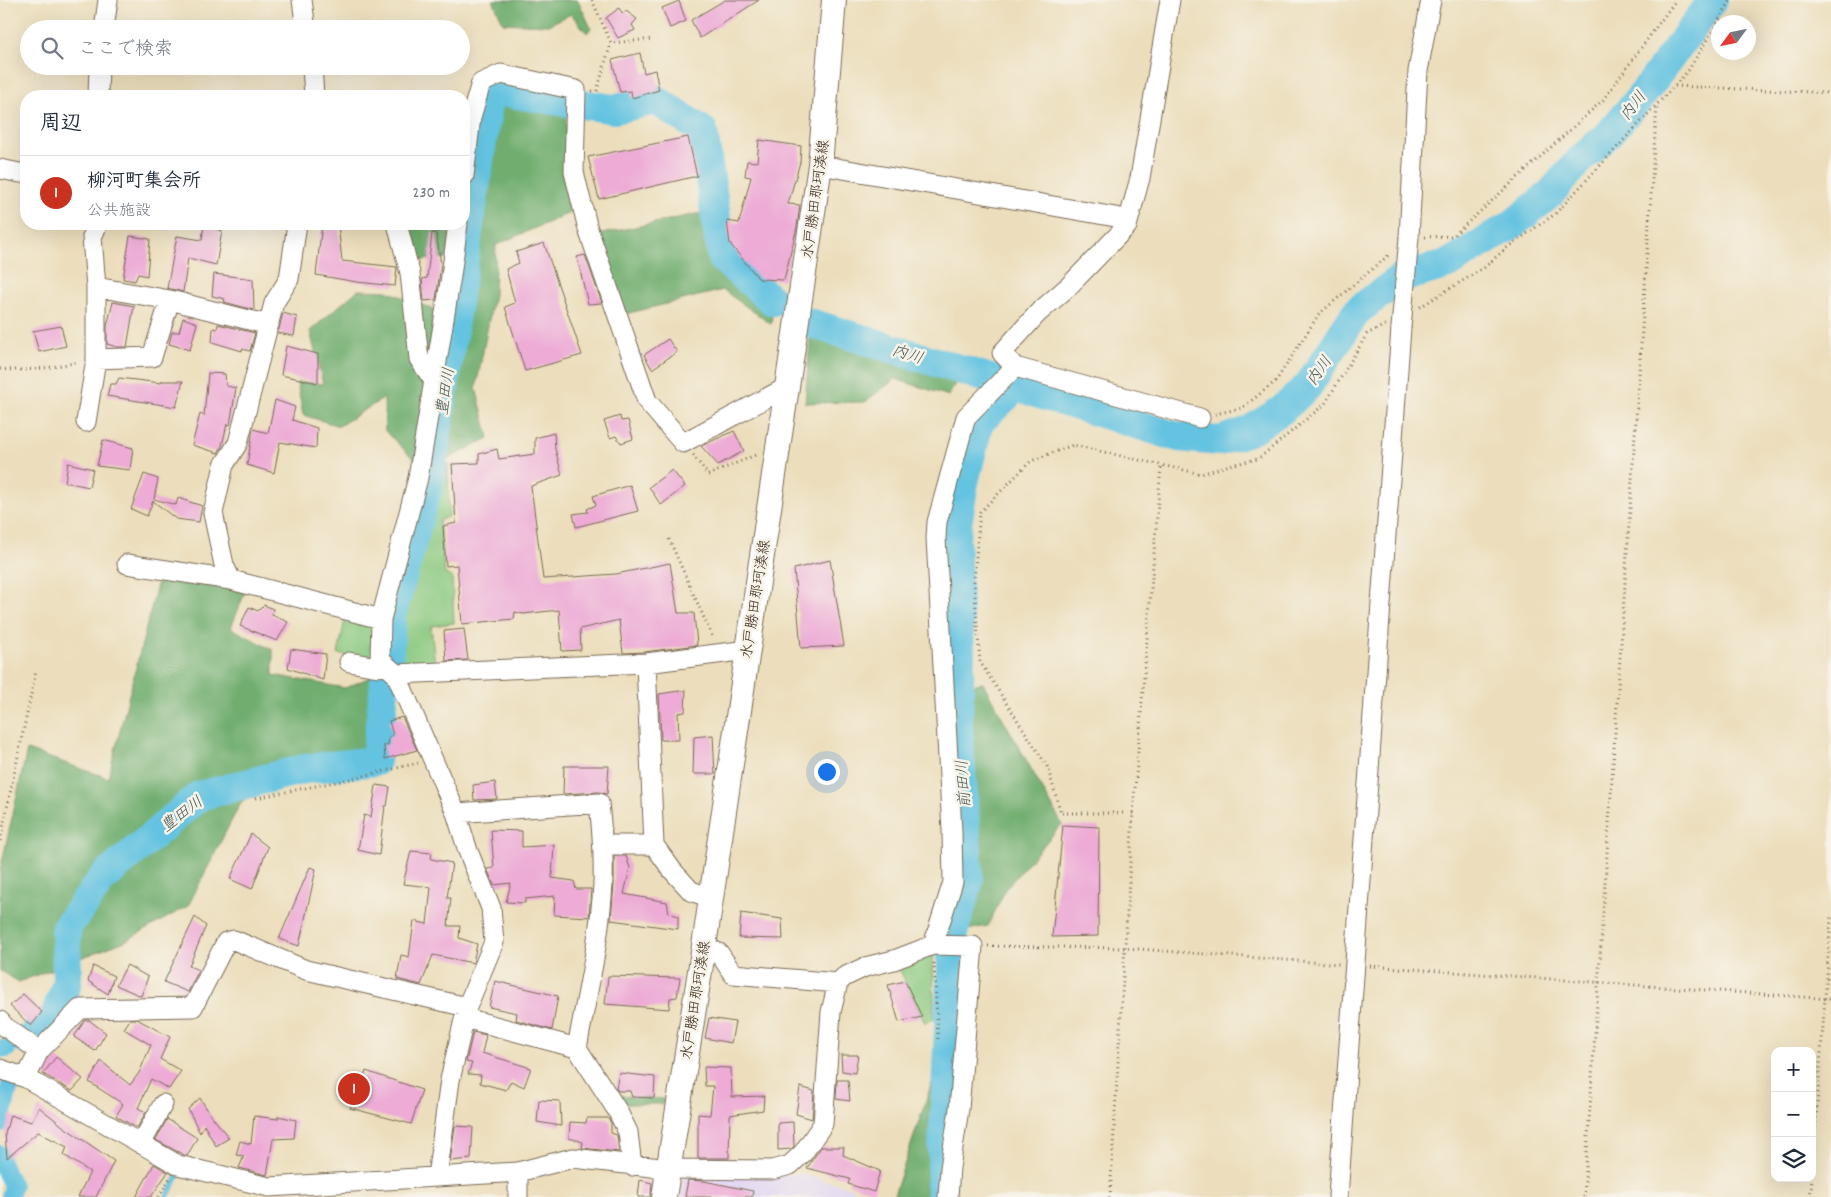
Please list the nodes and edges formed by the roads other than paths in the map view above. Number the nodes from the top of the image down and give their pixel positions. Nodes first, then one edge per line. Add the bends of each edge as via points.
1 (108, 0) edge
2 (302, 0) edge
3 (834, 0) edge
4 (1170, 0) edge
5 (1431, 0) edge
6 (105, 20) edge
7 (305, 20) edge
8 (98, 75) edge
9 (313, 75) edge
10 (98, 90) edge
11 (314, 90) edge
12 (470, 112) edge
13 (820, 165) junction
14 (0, 169) edge
15 (20, 173) edge
16 (1127, 226) junction
17 (95, 230) edge
18 (296, 230) edge
19 (399, 230) edge
20 (457, 230) edge
21 (96, 287) junction
22 (170, 300) junction
23 (268, 325) junction
24 (96, 359) junction
25 (1011, 371) junction
26 (434, 380) junction
27 (787, 387) junction
28 (1200, 418) road end
29 (86, 422) dead end
30 (127, 564) dead end
31 (232, 580) junction
32 (381, 619) junction
33 (748, 650) junction
34 (349, 662) dead end
35 (646, 663) junction
36 (390, 668) junction
37 (456, 813) junction
38 (603, 845) junction
39 (654, 846) junction
40 (711, 898) junction
41 (933, 945) junction
42 (704, 946) junction
43 (838, 983) junction
44 (466, 1012) junction
45 (0, 1021) edge
46 (577, 1048) junction
47 (39, 1051) junction
48 (0, 1069) edge
49 (26, 1078) junction
50 (163, 1104) dead end
51 (141, 1144) junction
52 (632, 1166) junction
53 (669, 1169) junction
54 (518, 1172) junction
55 (437, 1177) junction
56 (518, 1197) edge
57 (664, 1197) edge
58 (948, 1197) edge
59 (1338, 1197) edge

1 - 6 street
2 - 7 street
3 - 13 main road, 水戸勝田那珂湊線
4 - 16 street via 1140,178
5 - 59 street, bridge via 1418,71 1409,238 1397,324
8 - 10 street
9 - 11 street
12 - 27 street via 481,83 501,74 576,90 574,172 588,229 647,401 683,443
13 - 16 street via 1121,218
13 - 27 main road, 水戸勝田那珂湊線
14 - 15 street
16 - 25 street via 1002,353
17 - 21 street via 92,237
18 - 23 street via 289,279 274,303
19 - 26 street via 410,273 419,359
20 - 26 street
21 - 22 street
21 - 24 street
22 - 23 street
22 - 24 street via 152,357
23 - 31 street via 238,443 224,465 213,513 224,565
24 - 29 street
25 - 28 street
25 - 41 street via 966,418 937,522 953,882
26 - 32 street via 418,478
27 - 33 main road, 水戸勝田那珂湊線
30 - 31 street
31 - 32 street
32 - 36 street via 380,660
33 - 35 street
33 - 40 main road, 水戸勝田那珂湊線
34 - 36 street
35 - 36 street
35 - 39 street
36 - 37 street
37 - 38 street via 599,803
37 - 44 street via 491,908 494,942
38 - 39 street
38 - 46 street via 603,885
39 - 40 street via 692,891
40 - 42 main road, 水戸勝田那珂湊線
41 - 43 street via 865,967
41 - 58 street via 973,946
42 - 43 street via 720,953 733,974
42 - 53 main road, 水戸勝田那珂湊線
43 - 53 street via 831,1012 823,1124 803,1153 790,1165 772,1170
44 - 46 street
44 - 47 street via 306,970 234,940 226,942 193,1007 80,1009
44 - 55 street via 450,1080
45 - 47 street
46 - 52 street via 628,1132
47 - 49 street
48 - 49 street
49 - 51 street
50 - 51 street
51 - 55 street via 178,1164 269,1187
52 - 53 street
52 - 54 street via 574,1158
53 - 57 main road, 水戸勝田那珂湊線
54 - 55 street
54 - 56 street

